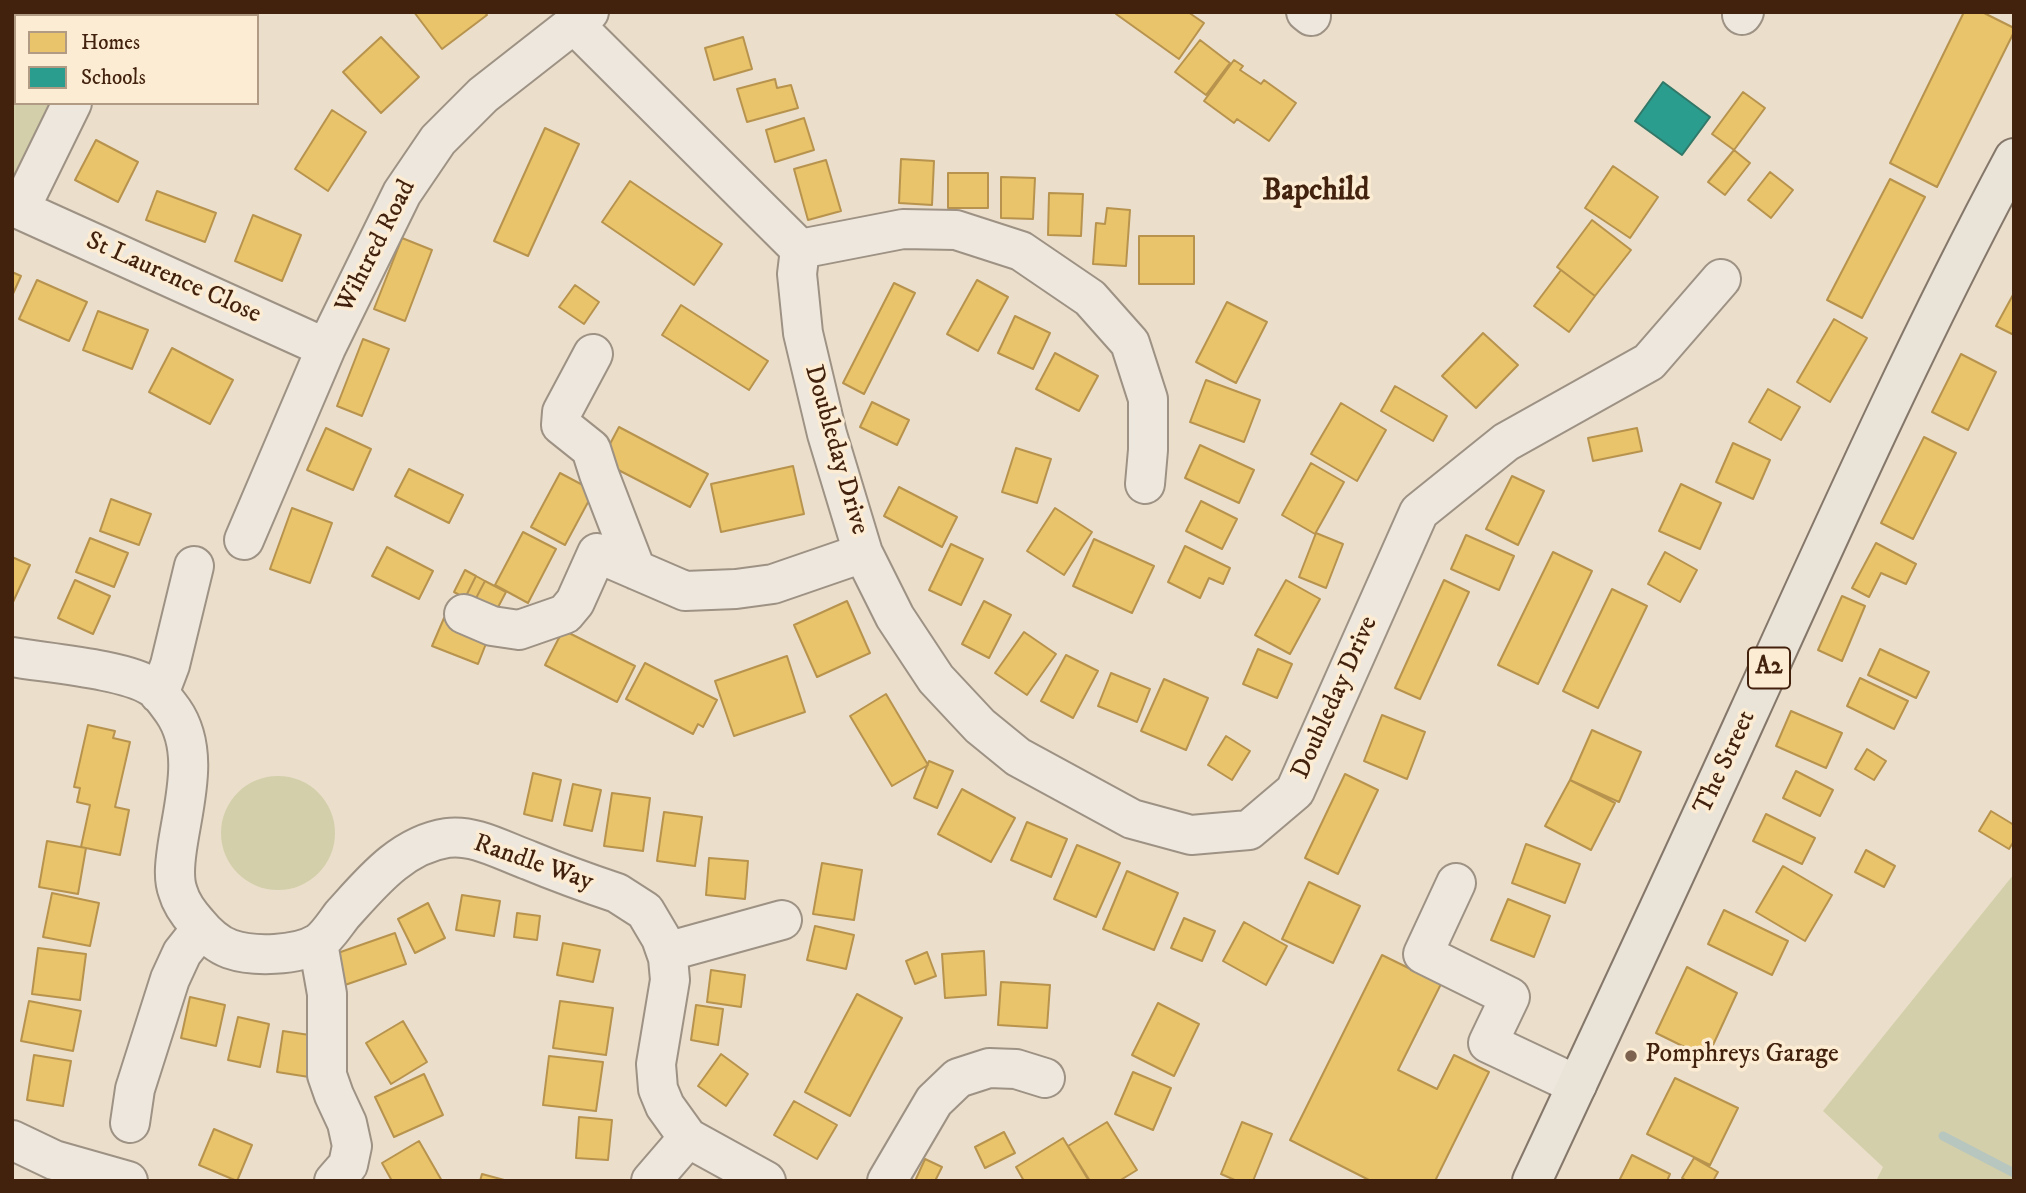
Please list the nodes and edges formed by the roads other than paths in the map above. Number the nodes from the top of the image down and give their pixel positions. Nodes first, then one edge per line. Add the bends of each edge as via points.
1 (581, 18) edge
2 (71, 105) edge
3 (2014, 158) edge
4 (16, 208) edge
5 (800, 249) junction
6 (1721, 279) dead end
7 (326, 348) junction
8 (593, 354) dead end
9 (1145, 484) dead end
10 (244, 540) dead end
11 (863, 553) junction
12 (194, 566) dead end
13 (636, 570) junction
14 (464, 614) dead end
15 (12, 657) edge
16 (159, 694) junction
17 (1456, 883) dead end
18 (782, 920) dead end
19 (201, 929) junction
20 (318, 943) junction
21 (666, 952) junction
22 (1045, 1078) dead end
23 (1577, 1085) junction
24 (130, 1123) dead end
25 (688, 1138) junction
26 (12, 1140) edge
27 (347, 1176) edge
28 (128, 1181) edge
29 (651, 1181) edge
30 (766, 1181) edge
31 (887, 1181) edge
32 (1532, 1181) edge

1 - 5 street
1 - 7 street, Wihtred Road via 484,95 438,140 402,193
2 - 4 street, St Laurence Close
3 - 23 main road, The Street / A2 via 1858,472
4 - 7 street, St Laurence Close
5 - 9 street via 903,229 956,230 1021,251 1079,290 1130,343 1148,399
5 - 11 street, Doubleday Drive via 797,274 803,333
6 - 11 street, Doubleday Drive via 1648,362 1506,442 1419,512 1294,791 1249,830 1191,835 1132,819 1018,757 980,726 936,679 895,617
7 - 10 street, Wihtred Road
8 - 13 street via 562,412 561,425 591,449
11 - 13 street via 773,584 736,589 685,591
12 - 16 street
13 - 14 street via 597,553 565,614 519,630 492,626
15 - 16 street via 124,676
16 - 19 street via 184,731 189,756 175,865 177,890
17 - 23 street via 1423,954 1510,997 1488,1043
18 - 21 street
19 - 20 street via 230,949 254,954 287,952
19 - 24 street via 182,953 170,979 135,1089
20 - 21 street, Randle Way via 395,861 422,845 448,838 474,840 617,893 645,911
20 - 27 street via 327,994 327,1075 352,1146
21 - 25 street, Randle Way via 670,980 656,1064 658,1089 664,1106
22 - 31 street via 1016,1069 989,1068 958,1078 934,1101
23 - 32 main road, The Street / A2
25 - 29 street
25 - 30 street, Randle Way
26 - 28 street via 54,1160

